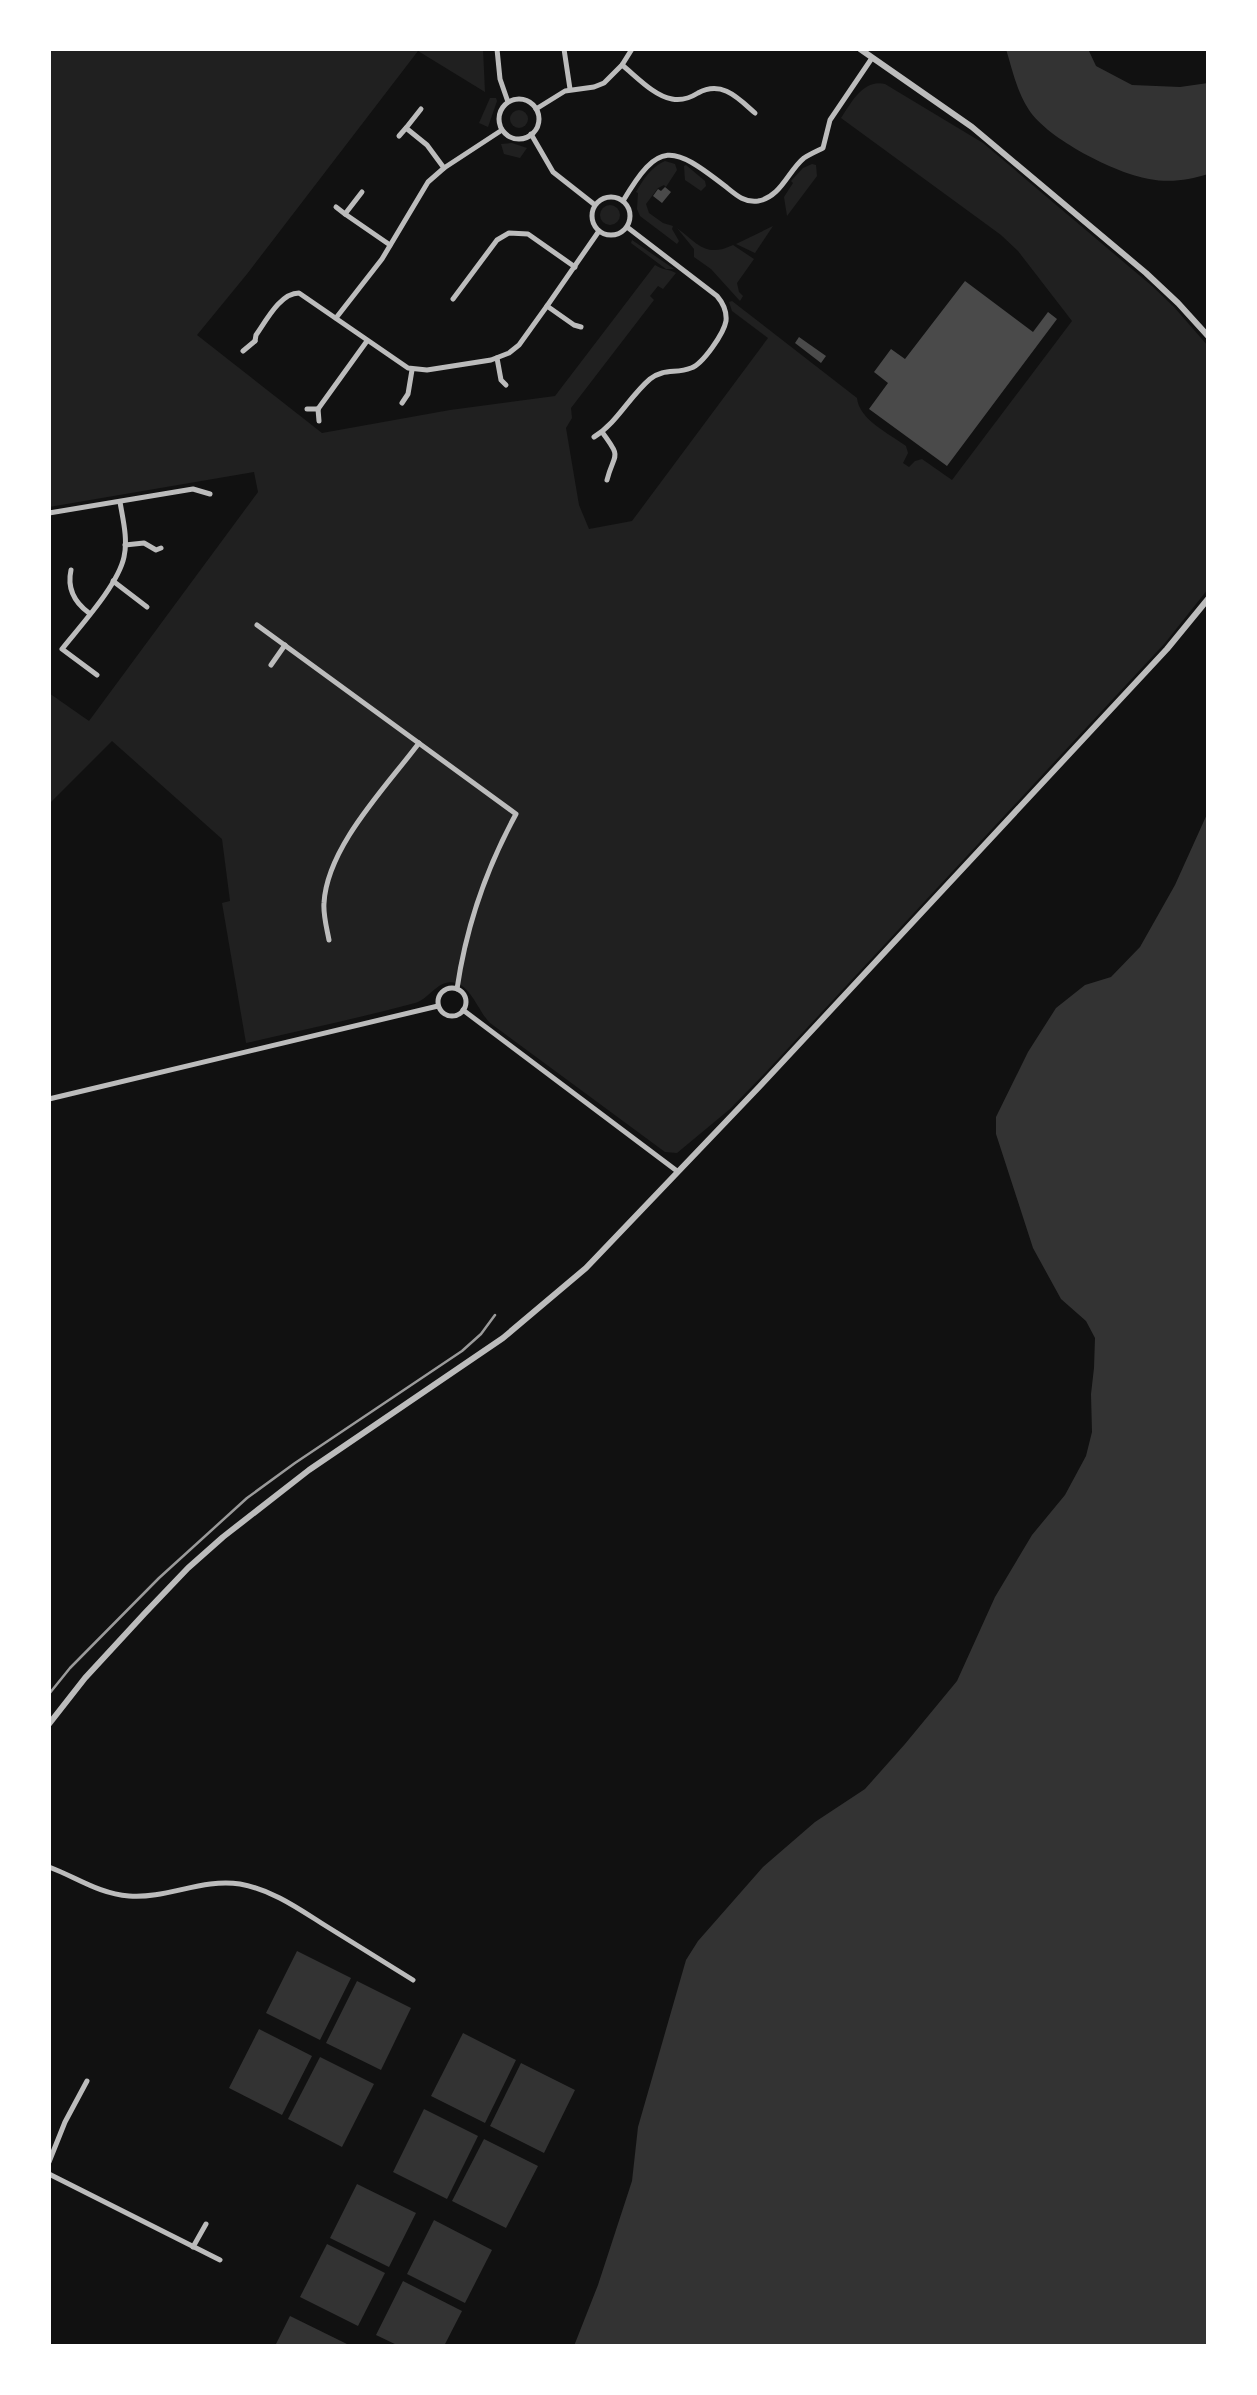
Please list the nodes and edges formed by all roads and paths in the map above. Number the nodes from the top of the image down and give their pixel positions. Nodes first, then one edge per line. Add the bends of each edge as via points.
1 (497, 49) edge
2 (564, 49) edge
3 (632, 49) edge
4 (860, 49) edge
5 (872, 58) junction
6 (622, 65) junction
7 (570, 89) junction
8 (508, 102) junction
9 (421, 108) dead end
10 (536, 109) junction
11 (755, 113) dead end
12 (406, 128) junction
13 (502, 130) junction
14 (531, 134) junction
15 (399, 136) dead end
16 (444, 168) junction
17 (362, 192) dead end
18 (623, 201) junction
19 (595, 205) junction
20 (336, 207) dead end
21 (345, 214) junction
22 (627, 227) junction
23 (598, 231) junction
24 (390, 245) junction
25 (575, 267) junction
26 (453, 299) dead end
27 (547, 306) junction
28 (336, 318) junction
29 (580, 327) dead end
30 (1208, 336) edge
31 (367, 341) junction
32 (243, 351) dead end
33 (497, 358) junction
34 (412, 370) junction
35 (506, 385) dead end
36 (402, 403) dead end
37 (307, 409) dead end
38 (317, 409) junction
39 (319, 421) dead end
40 (603, 432) junction
41 (594, 438) dead end
42 (607, 480) dead end
43 (210, 494) dead end
44 (120, 502) junction
45 (49, 513) edge
46 (125, 545) junction
47 (160, 548) dead end
48 (71, 569) dead end
49 (113, 581) junction
50 (1208, 599) edge
51 (147, 607) dead end
52 (89, 613) junction
53 (257, 625) dead end
54 (285, 645) junction
55 (271, 665) dead end
56 (97, 675) dead end
57 (419, 743) junction
58 (329, 940) dead end
59 (457, 989) junction
60 (438, 1006) junction
61 (463, 1010) junction
62 (49, 1099) edge
63 (677, 1171) junction
64 (49, 1724) edge
65 (51, 1867) edge
66 (413, 1980) dead end
67 (87, 2081) dead end
68 (49, 2162) edge
69 (49, 2174) edge
70 (206, 2224) dead end
71 (194, 2246) junction
72 (220, 2260) dead end

1 - 8 street
2 - 7 street
3 - 6 street
4 - 5 street
5 - 18 street via 830,120 823,148 806,156 773,195 757,201 743,199 688,159 662,155 643,168
5 - 30 street via 972,127 1146,273
6 - 7 street via 599,86
6 - 11 street via 666,98 682,100 720,89
7 - 10 street
8 - 10 street via 525,100
8 - 13 street via 500,112
9 - 12 street
10 - 14 street via 538,125
12 - 15 street
12 - 16 street via 427,145
13 - 14 street via 519,139
13 - 16 street
14 - 19 street via 553,172
16 - 24 street via 428,182
17 - 21 street
18 - 19 street via 610,197
18 - 22 street via 630,215
19 - 23 street via 591,216
20 - 21 street
21 - 24 street
22 - 23 street via 611,235
22 - 40 street via 717,296 726,319 701,361 687,370 654,376
23 - 25 street
24 - 28 street
25 - 26 street via 528,234 509,233 497,240
25 - 27 street
27 - 29 street
27 - 33 street via 519,345
28 - 31 street
28 - 32 street via 305,295 293,293 256,335 258,344
31 - 34 street
31 - 38 street
33 - 34 street
33 - 35 street
34 - 36 street
37 - 38 street
38 - 39 street
40 - 41 street
40 - 42 street via 615,456
43 - 44 street via 193,489
44 - 45 street
44 - 46 street
46 - 47 street via 144,543
46 - 49 street
48 - 52 street via 73,597
49 - 51 street
49 - 52 street
50 - 63 street via 1167,649
52 - 56 street via 62,649
53 - 54 street
54 - 55 street
54 - 57 street
57 - 58 street via 346,839 329,872 324,904
57 - 59 street via 516,814 481,891
59 - 60 street via 443,991
59 - 61 street via 466,999
60 - 61 street via 450,1017
60 - 62 street
61 - 63 street
63 - 64 street via 586,1268 522,1324 309,1471 223,1537 145,1613
65 - 66 street via 106,1893 128,1896 214,1883 254,1887 284,1900
67 - 68 street
69 - 71 street
70 - 71 street
71 - 72 street

